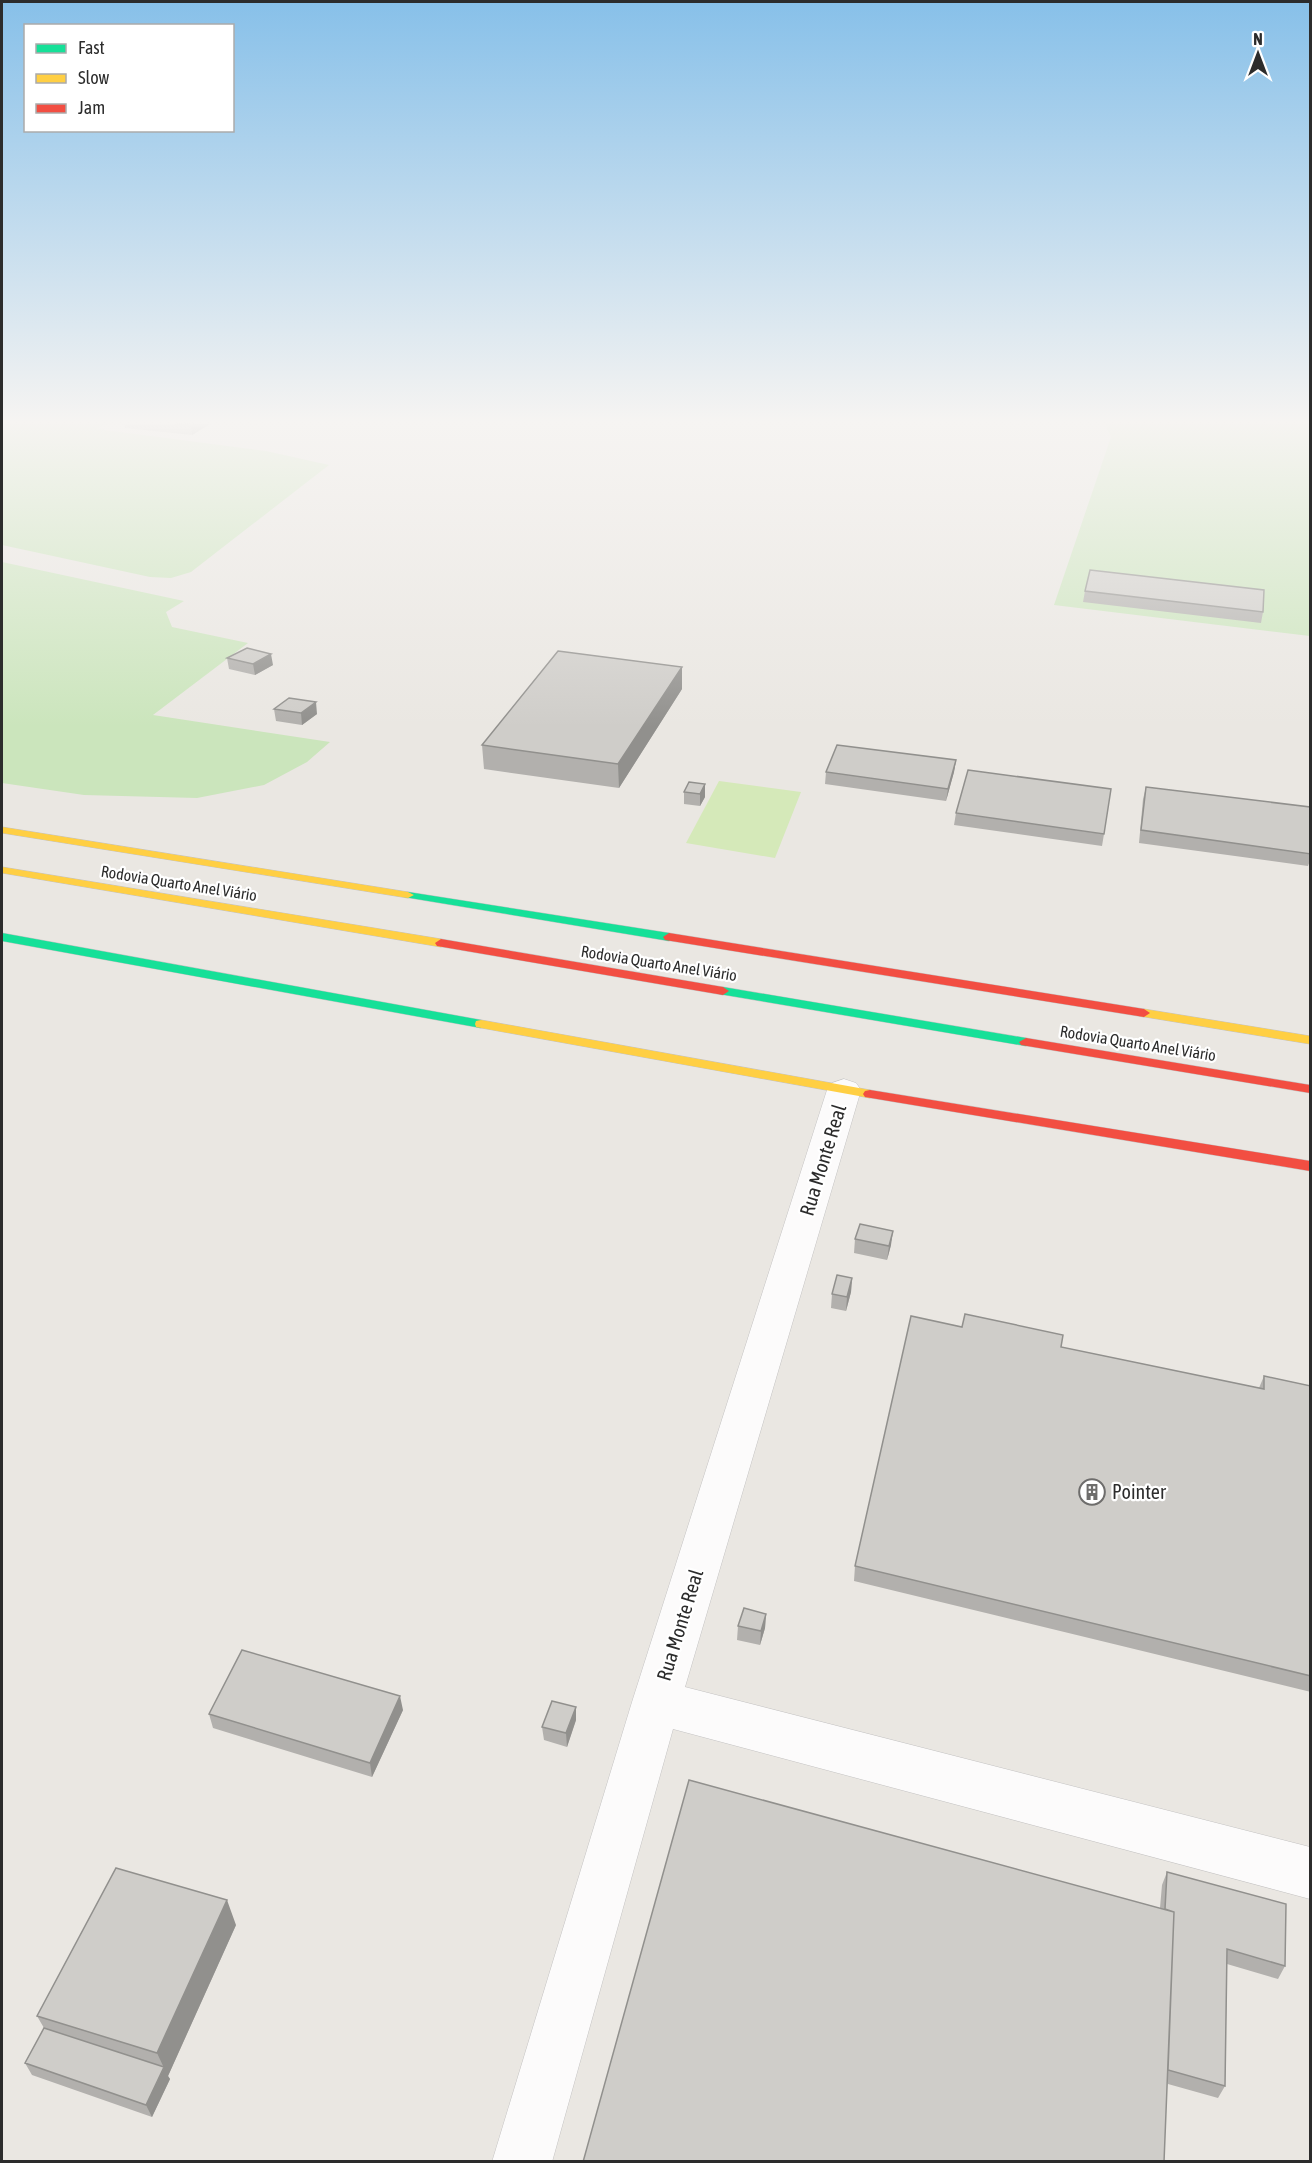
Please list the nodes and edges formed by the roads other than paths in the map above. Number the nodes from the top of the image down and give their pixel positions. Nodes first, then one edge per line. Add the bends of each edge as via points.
1 (2, 830) edge
2 (2, 870) edge
3 (2, 937) edge
4 (1311, 1040) edge
5 (1311, 1089) edge
6 (844, 1090) junction
7 (1311, 1166) edge
8 (656, 1702) junction
9 (1311, 1874) edge
10 (522, 2162) edge

1 - 4 main road, Rodovia Quarto Anel Viário
2 - 5 main road, Rodovia Quarto Anel Viário
3 - 6 main road
6 - 7 main road
6 - 8 street, Rua Monte Real
8 - 9 street
8 - 10 street, Rua Monte Real

